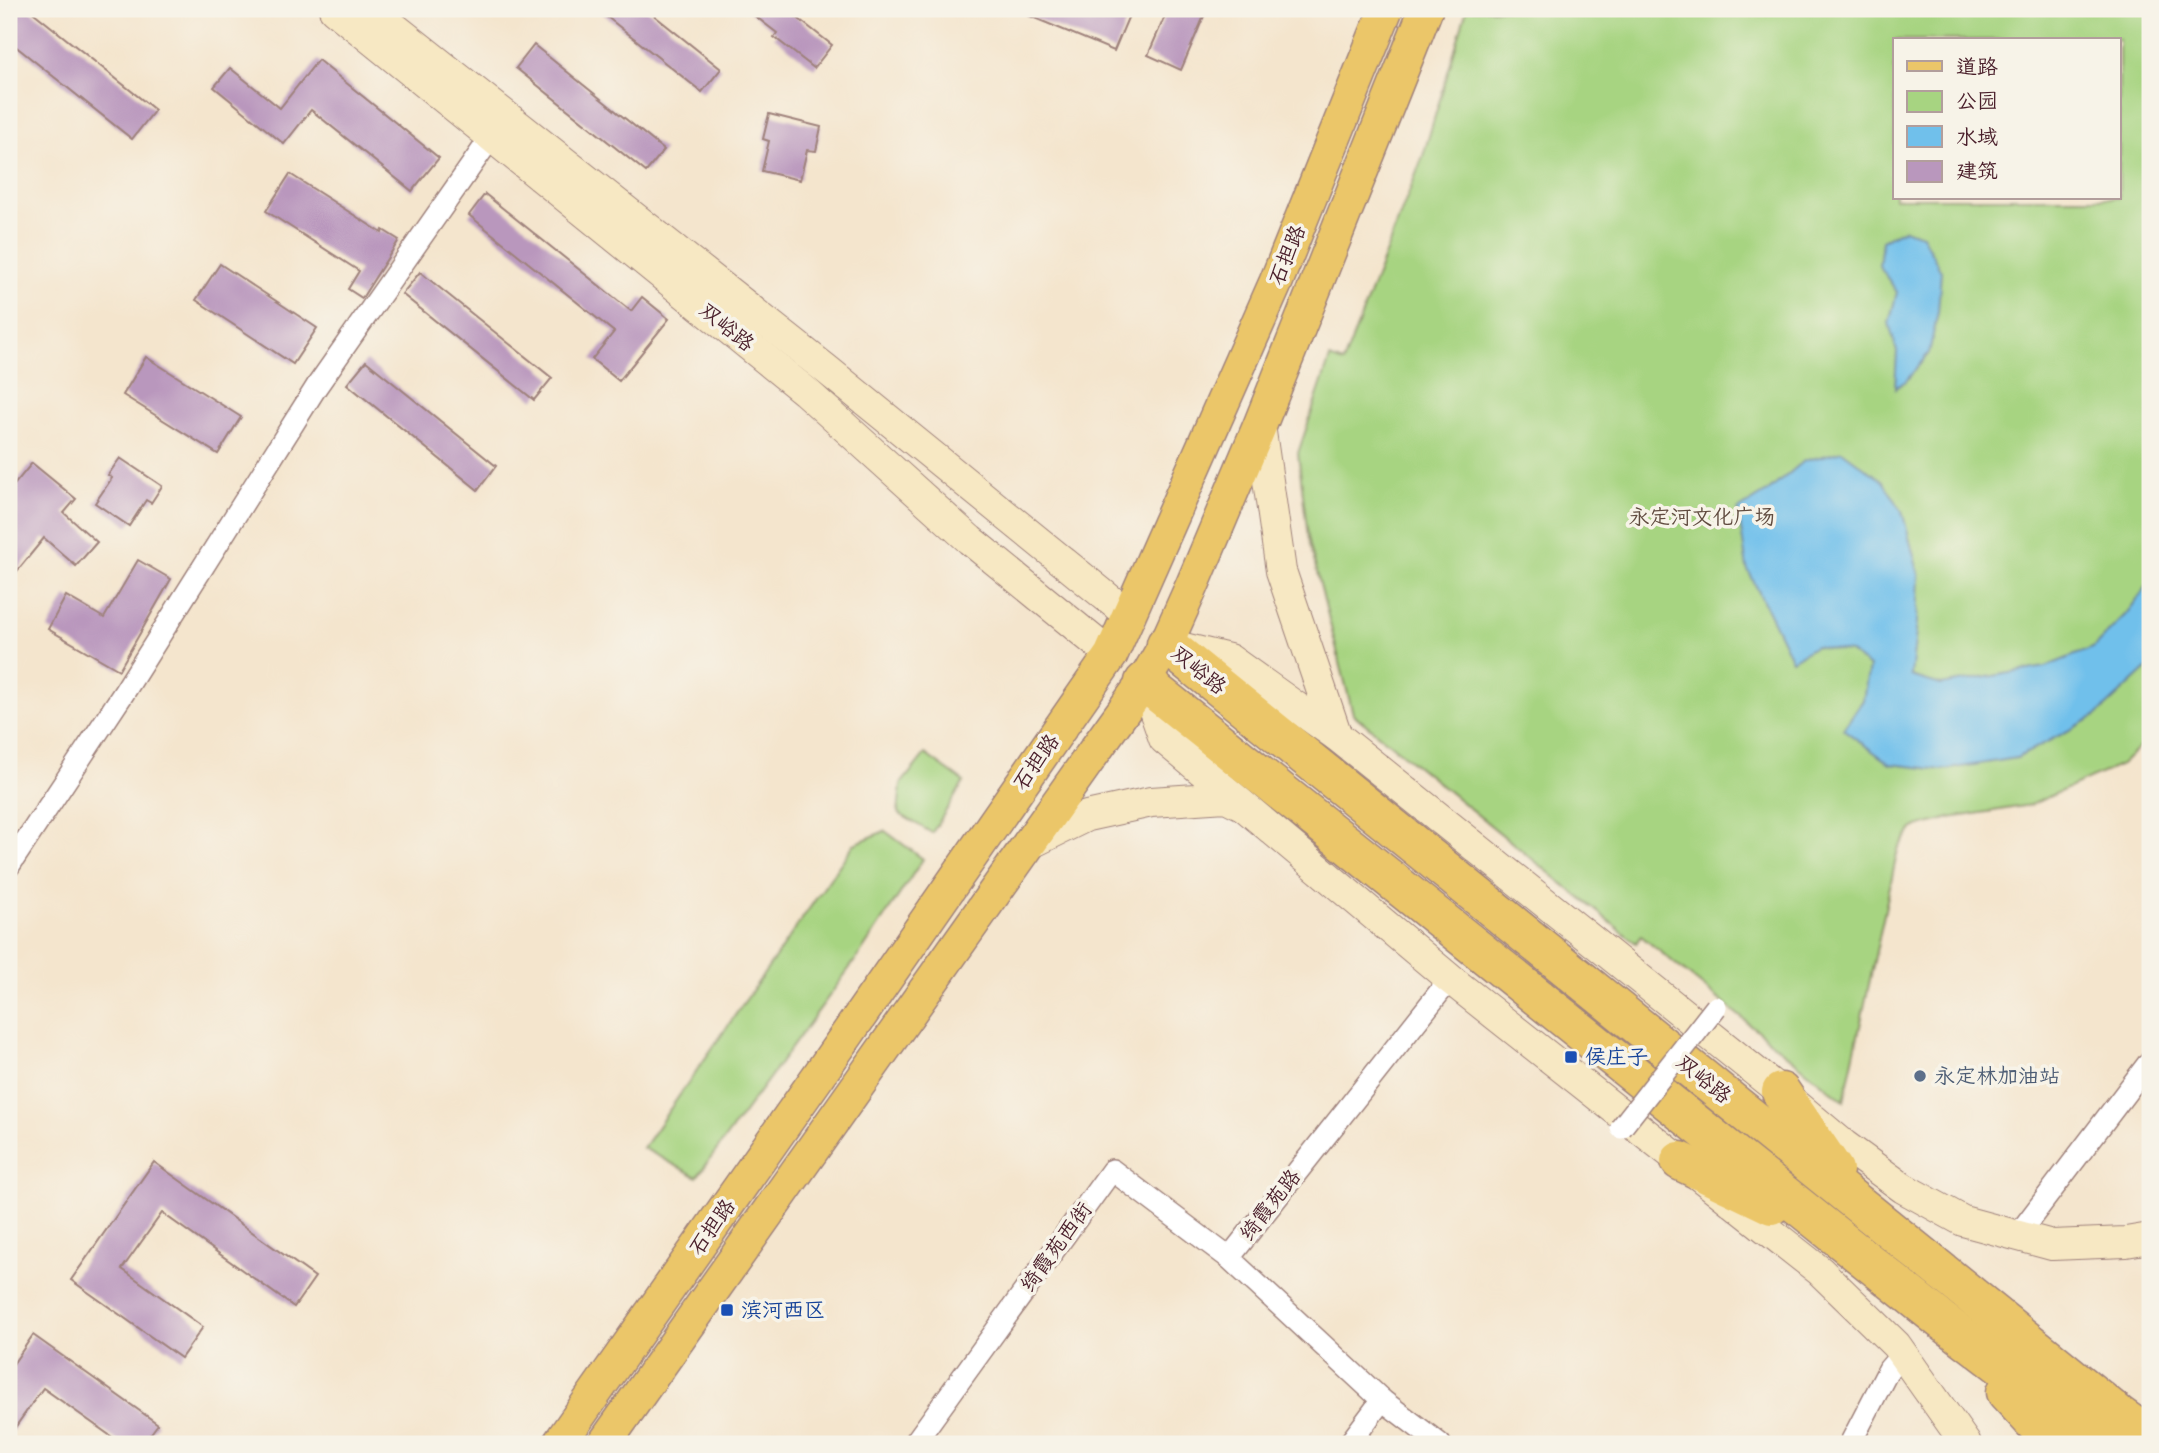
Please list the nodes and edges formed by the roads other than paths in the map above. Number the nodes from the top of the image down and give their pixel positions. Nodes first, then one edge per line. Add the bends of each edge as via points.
1 (334, 9) edge
2 (371, 9) edge
3 (1386, 9) edge
4 (1426, 9) edge
5 (492, 136) junction
6 (1260, 425) junction
7 (1130, 616) junction
8 (1166, 644) junction
9 (1111, 655) junction
10 (1144, 682) junction
11 (1337, 736) junction
12 (1247, 808) junction
13 (1030, 844) junction
14 (9, 866) edge
15 (1450, 979) junction
16 (1716, 1007) dead end
17 (2150, 1061) edge
18 (1781, 1092) junction
19 (1621, 1128) dead end
20 (1680, 1161) junction
21 (1857, 1203) junction
22 (1834, 1235) junction
23 (2017, 1236) junction
24 (2150, 1238) edge
25 (1229, 1258) junction
26 (1941, 1321) junction
27 (1902, 1354) junction
28 (1382, 1400) junction
29 (2150, 1437) edge
30 (559, 1444) edge
31 (604, 1444) edge
32 (914, 1444) edge
33 (1349, 1444) edge
34 (1440, 1444) edge
35 (1850, 1444) edge
36 (1966, 1444) edge
37 (2054, 1444) edge
38 (2104, 1444) edge

1 - 5 street, 双峪路
2 - 7 street, 双峪路
3 - 7 main road, 石担路 via 1276,282
4 - 6 main road, 石担路
5 - 9 street, 双峪路 via 805,391 970,540
5 - 14 street via 317,386
6 - 8 main road, 石担路
6 - 11 street via 1281,571
7 - 8 main road
7 - 9 main road, 石担路
8 - 10 main road, 石担路
8 - 11 street, 双峪路 via 1229,659
8 - 21 highway, 双峪路
9 - 10 main road
9 - 30 main road, 石担路
10 - 12 street via 1164,739
10 - 13 main road, 石担路
10 - 22 highway, 双峪路
11 - 18 street, 双峪路
12 - 13 street via 1226,796 1151,802 1087,816
12 - 15 street
13 - 31 main road, 石担路
15 - 20 street
15 - 25 street, 绮霞苑路
16 - 19 street, bridge
17 - 23 street
18 - 21 highway
18 - 23 street, 双峪路 via 1903,1188 1963,1221
20 - 22 highway
20 - 27 street via 1820,1272
21 - 29 highway, 双峪路
22 - 26 highway, 双峪路
23 - 24 street, 双峪路 via 2052,1245
25 - 28 street, 绮霞苑路
25 - 32 street, 绮霞苑西街 via 1112,1170
26 - 37 highway
26 - 38 highway, 双峪路
27 - 35 street via 1889,1369
27 - 36 street
28 - 33 street
28 - 34 street, 绮霞苑路

